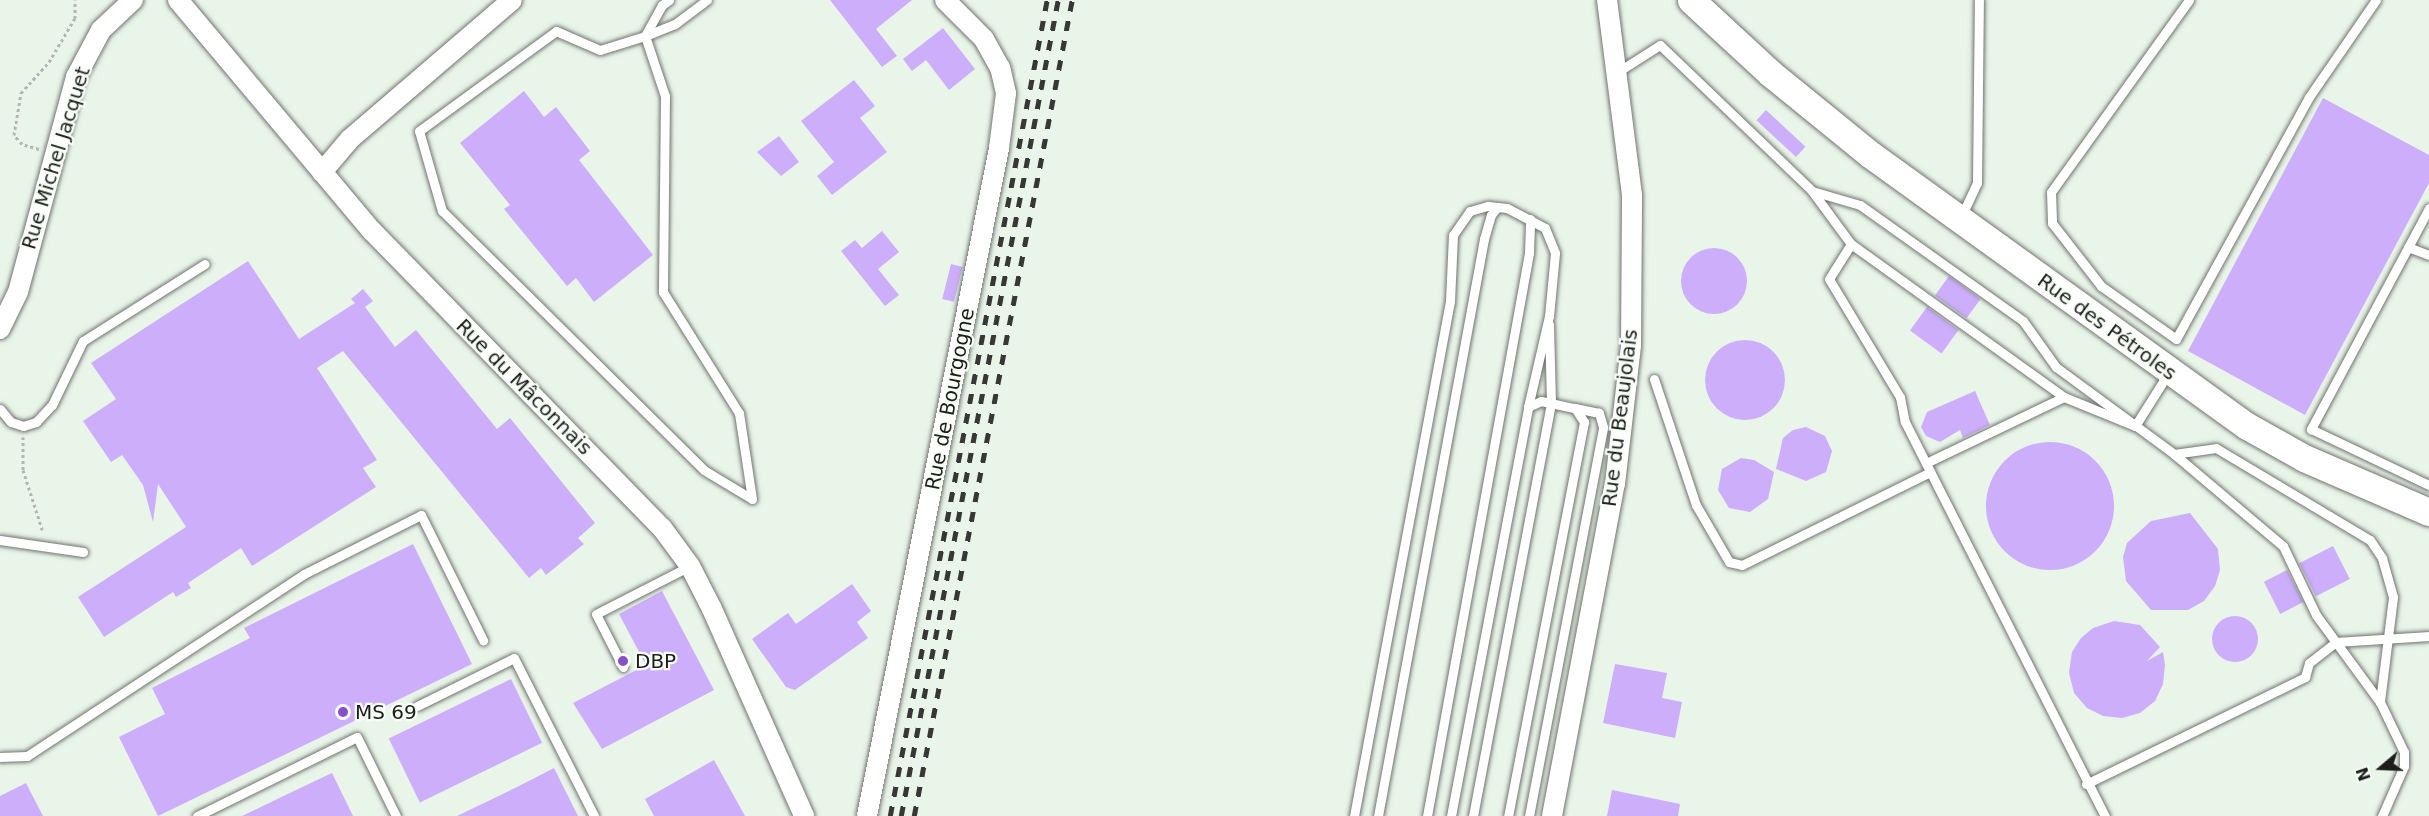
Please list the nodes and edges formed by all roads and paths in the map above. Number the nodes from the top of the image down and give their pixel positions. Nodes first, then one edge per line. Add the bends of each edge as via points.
1 (75, 0) edge
2 (133, 0) edge
3 (178, 0) edge
4 (512, 0) edge
5 (669, 0) edge
6 (707, 0) edge
7 (945, 0) edge
8 (1691, 0) edge
9 (1709, 0) edge
10 (1979, 0) edge
11 (2189, 0) edge
12 (2376, 0) edge
13 (1606, 5) edge
14 (645, 36) junction
15 (1616, 73) junction
16 (1810, 103) junction
17 (55, 153) junction
18 (322, 172) junction
19 (1812, 191) junction
20 (1497, 207) junction
21 (2429, 208) edge
22 (1530, 219) junction
23 (1960, 220) junction
24 (1851, 244) junction
25 (2408, 247) junction
26 (2429, 255) edge
27 (205, 264) dead end
28 (1549, 316) junction
29 (0, 329) edge
30 (2169, 372) junction
31 (1654, 380) dead end
32 (2064, 397) junction
33 (1551, 402) junction
34 (1528, 407) junction
35 (1575, 408) junction
36 (0, 409) edge
37 (23, 426) junction
38 (2136, 426) junction
39 (2174, 454) junction
40 (1928, 467) junction
41 (2429, 485) edge
42 (2429, 512) edge
43 (0, 540) edge
44 (41, 546) junction
45 (83, 552) dead end
46 (690, 566) junction
47 (2429, 636) edge
48 (483, 640) dead end
49 (2388, 640) junction
50 (2336, 642) junction
51 (623, 667) dead end
52 (2380, 702) junction
53 (417, 706) dead end
54 (0, 757) edge
55 (2086, 784) junction
56 (197, 816) edge
57 (396, 816) edge
58 (594, 816) edge
59 (804, 816) edge
60 (867, 816) edge
61 (1354, 816) edge
62 (1378, 816) edge
63 (1427, 816) edge
64 (1450, 816) edge
65 (1473, 816) edge
66 (1508, 816) edge
67 (1529, 816) edge
68 (1552, 816) edge
69 (2105, 816) edge
70 (2382, 816) edge

1 - 17 path via 75,18 49,62 21,93 14,135 22,144
2 - 17 street, Rue Michel Jacquet via 101,30 76,77
3 - 18 street, Rue du Mâconnais
4 - 18 street via 350,140
5 - 14 lane via 662,5
6 - 14 lane via 675,24
7 - 60 street, Rue de Bourgogne via 984,39 1000,68 1006,93 997,160
8 - 16 main road, Rue des Pétroles via 1770,73
9 - 16 main road, Rue des Pétroles
10 - 23 lane via 1977,183
11 - 12 lane via 2051,192 2052,223 2101,286 2176,339 2309,97
13 - 15 street, Rue du Beaujolais
14 - 14 lane via 600,50 556,31 419,131 442,211 704,470 752,499 739,413 663,292 666,96
15 - 19 lane via 1660,45
15 - 68 street, Rue du Beaujolais via 1632,195 1631,345 1615,484
16 - 23 main road, Rue des Pétroles via 1871,155
17 - 29 street, Rue Michel Jacquet via 18,292
18 - 46 street, Rue du Mâconnais via 397,257 662,528
19 - 24 lane
19 - 38 lane via 1860,205 2023,321 2056,367
20 - 22 lane
20 - 61 lane via 1470,212 1453,235 1450,301
20 - 62 lane via 1484,239
21 - 25 lane
22 - 28 lane via 1545,228 1555,253
22 - 63 lane via 1529,253
23 - 30 main road, Rue des Pétroles
24 - 32 lane
24 - 40 lane via 1829,279 1900,397 1905,422
25 - 26 lane
25 - 41 lane via 2311,429
27 - 37 lane via 83,341 52,405 36,422
28 - 33 lane
28 - 34 lane
30 - 38 lane
30 - 42 main road, Rue des Pétroles via 2247,426 2304,458
31 - 40 lane via 1696,505 1729,562 1742,566
32 - 38 lane
32 - 40 lane
33 - 34 lane via 1541,401
33 - 35 lane
33 - 65 lane
34 - 64 lane
35 - 66 lane via 1584,422
35 - 67 lane via 1599,413 1603,427
36 - 37 lane via 11,422
37 - 44 path via 23,470 43,528
38 - 39 lane
39 - 49 lane via 2216,448 2370,540 2390,579
39 - 50 lane via 2283,546 2316,615
40 - 55 lane
43 - 44 lane
44 - 45 lane
46 - 51 lane via 596,614
46 - 59 street, Rue du Mâconnais
47 - 49 lane
48 - 54 lane via 421,515 304,574 27,756
49 - 50 lane
49 - 52 lane
50 - 52 lane
50 - 55 lane via 2309,663 2305,677
52 - 70 lane via 2404,759
53 - 58 lane via 514,658
55 - 69 lane
56 - 57 lane via 357,737

